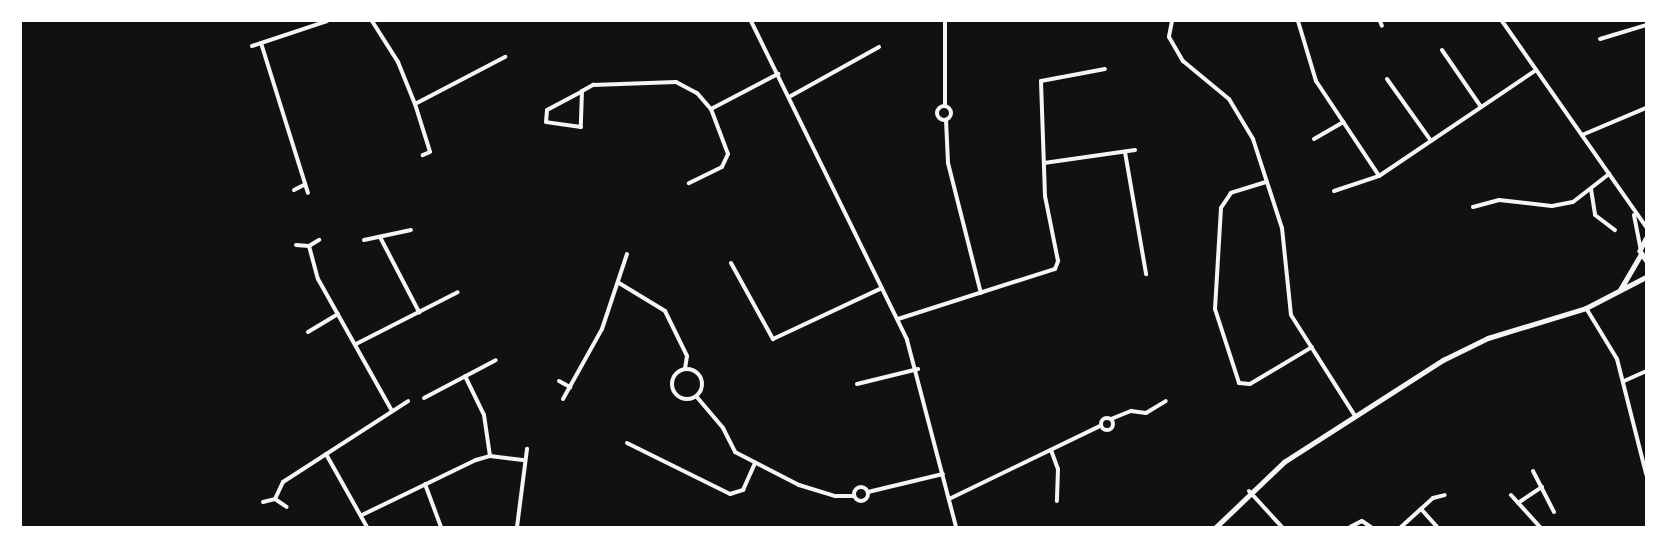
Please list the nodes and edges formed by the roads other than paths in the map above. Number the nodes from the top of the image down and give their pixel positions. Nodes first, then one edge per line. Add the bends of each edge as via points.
1 (327, 21) edge
2 (372, 21) edge
3 (751, 21) edge
4 (945, 21) edge
5 (1172, 21) edge
6 (1298, 21) edge
7 (1380, 21) edge
8 (1502, 21) edge
9 (1646, 25) edge
10 (1382, 26) dead end
11 (1600, 39) dead end
12 (261, 43) junction
13 (252, 46) dead end
14 (879, 47) dead end
15 (1442, 50) dead end
16 (505, 58) dead end
17 (1105, 69) dead end
18 (1536, 70) junction
19 (778, 74) junction
20 (1386, 79) dead end
21 (582, 91) junction
22 (789, 97) junction
23 (415, 104) junction
24 (945, 106) junction
25 (1481, 107) junction
26 (1646, 108) edge
27 (711, 109) junction
28 (946, 120) junction
29 (1343, 122) junction
30 (1582, 135) junction
31 (1314, 139) dead end
32 (1431, 141) junction
33 (1135, 150) dead end
34 (1125, 152) junction
35 (423, 155) dead end
36 (1044, 163) junction
37 (1609, 174) junction
38 (1379, 176) junction
39 (1266, 182) junction
40 (689, 183) dead end
41 (304, 185) junction
42 (1591, 189) junction
43 (294, 190) dead end
44 (1334, 191) dead end
45 (308, 193) dead end
46 (1473, 207) dead end
47 (1634, 215) junction
48 (1646, 227) edge
49 (411, 230) dead end
50 (1615, 230) dead end
51 (380, 237) junction
52 (1646, 239) edge
53 (319, 240) dead end
54 (364, 240) dead end
55 (296, 245) dead end
56 (310, 246) junction
57 (1640, 248) junction
58 (627, 254) dead end
59 (1641, 254) junction
60 (1646, 260) edge
61 (731, 263) dead end
62 (1146, 274) dead end
63 (1646, 277) edge
64 (618, 283) junction
65 (882, 288) junction
66 (1620, 291) junction
67 (458, 292) dead end
68 (981, 293) junction
69 (1586, 308) junction
70 (419, 312) junction
71 (338, 314) junction
72 (898, 319) junction
73 (308, 332) dead end
74 (356, 344) junction
75 (1312, 347) junction
76 (496, 360) dead end
77 (685, 368) junction
78 (918, 369) junction
79 (1646, 371) edge
80 (465, 376) junction
81 (559, 381) dead end
82 (1624, 381) junction
83 (857, 384) dead end
84 (570, 387) junction
85 (696, 396) junction
86 (424, 398) dead end
87 (563, 399) dead end
88 (408, 401) dead end
89 (1166, 401) dead end
90 (392, 411) junction
91 (1356, 416) junction
92 (1111, 419) junction
93 (1100, 426) junction
94 (627, 443) dead end
95 (527, 449) dead end
96 (1051, 450) junction
97 (326, 454) junction
98 (490, 456) junction
99 (525, 460) junction
100 (755, 463) junction
101 (1533, 471) dead end
102 (943, 474) junction
103 (1646, 474) edge
104 (425, 484) junction
105 (1542, 487) junction
106 (868, 492) junction
107 (1249, 492) junction
108 (1445, 495) dead end
109 (1511, 495) dead end
110 (854, 496) junction
111 (276, 499) junction
112 (949, 499) junction
113 (1057, 501) dead end
114 (263, 502) dead end
115 (1518, 503) junction
116 (287, 507) dead end
117 (1421, 510) junction
118 (1554, 512) dead end
119 (362, 515) junction
120 (367, 527) edge
121 (442, 527) edge
122 (517, 527) edge
123 (956, 527) edge
124 (1216, 527) edge
125 (1282, 527) edge
126 (1350, 527) edge
127 (1371, 527) edge
128 (1401, 527) edge
129 (1437, 527) edge
130 (1540, 527) edge

1 - 12 street
2 - 23 street via 398,62
3 - 19 street
4 - 24 street
5 - 39 street via 1169,36 1183,61 1229,100 1253,139
6 - 29 street via 1316,81
7 - 10 street
8 - 18 street
9 - 11 street
12 - 13 street
12 - 41 street
14 - 22 street
15 - 25 street
16 - 23 street
17 - 36 street via 1041,81
18 - 25 street
18 - 30 street
19 - 22 street
19 - 27 street
20 - 32 street
21 - 21 street via 547,110 546,122 581,127
21 - 27 street via 593,84 676,82 697,93
22 - 65 street
23 - 35 street via 430,152
24 - 28 street via 951,112
24 - 28 street via 937,115
25 - 32 street
26 - 30 street
27 - 40 street via 728,154 722,167
28 - 68 street via 948,163
29 - 31 street
29 - 38 street
30 - 37 street
32 - 38 street
33 - 34 street
34 - 36 street
34 - 62 street
36 - 68 street via 1058,262 1055,269
37 - 42 street
37 - 47 street
38 - 44 street
39 - 75 street via 1282,228 1291,315
39 - 75 street via 1231,194 1221,208 1215,310 1239,383 1250,384
41 - 43 street
41 - 45 street
42 - 46 street via 1573,202 1552,206 1499,200
42 - 50 street via 1595,215
47 - 48 street
47 - 57 street
49 - 51 street
51 - 54 street
51 - 70 street
52 - 57 street
53 - 56 street
55 - 56 street
56 - 71 street via 315,272
57 - 59 street
58 - 64 street
59 - 60 street
59 - 66 street
61 - 65 street via 773,339
63 - 66 street
64 - 77 street via 665,311 687,356
64 - 84 street via 602,329
65 - 72 street
66 - 69 street
67 - 70 street
68 - 72 street
69 - 82 street via 1617,359
69 - 91 street via 1488,338 1443,360
70 - 74 street
71 - 73 street
71 - 74 street
72 - 78 street
74 - 90 street
75 - 91 street
76 - 80 street
77 - 85 street via 701,378
77 - 85 street via 676,373 672,387 681,398
78 - 83 street
78 - 102 street
79 - 82 street
80 - 86 street
80 - 98 street via 484,415
81 - 84 street
82 - 103 street
84 - 87 street
85 - 100 street via 723,428 728,446
88 - 90 street
89 - 92 street via 1146,413 1131,411
90 - 97 street
91 - 107 street via 1284,462
92 - 93 street via 1103,418
92 - 93 street via 1111,429
93 - 96 street
94 - 100 street via 730,494 743,490
95 - 99 street
96 - 112 street
96 - 113 street via 1058,469
97 - 111 street via 283,482
97 - 119 street
98 - 99 street
98 - 104 street
99 - 122 street
100 - 110 street via 799,486 835,496
101 - 105 street
102 - 106 street
102 - 112 street
104 - 119 street
104 - 121 street
105 - 115 street
105 - 118 street
106 - 110 street via 858,488
106 - 110 street via 863,502
107 - 124 street
107 - 125 street
108 - 117 street via 1433,498
109 - 115 street
111 - 114 street
111 - 116 street
112 - 123 street
115 - 130 street
117 - 128 street
117 - 129 street
119 - 120 street
126 - 127 street via 1362,521

